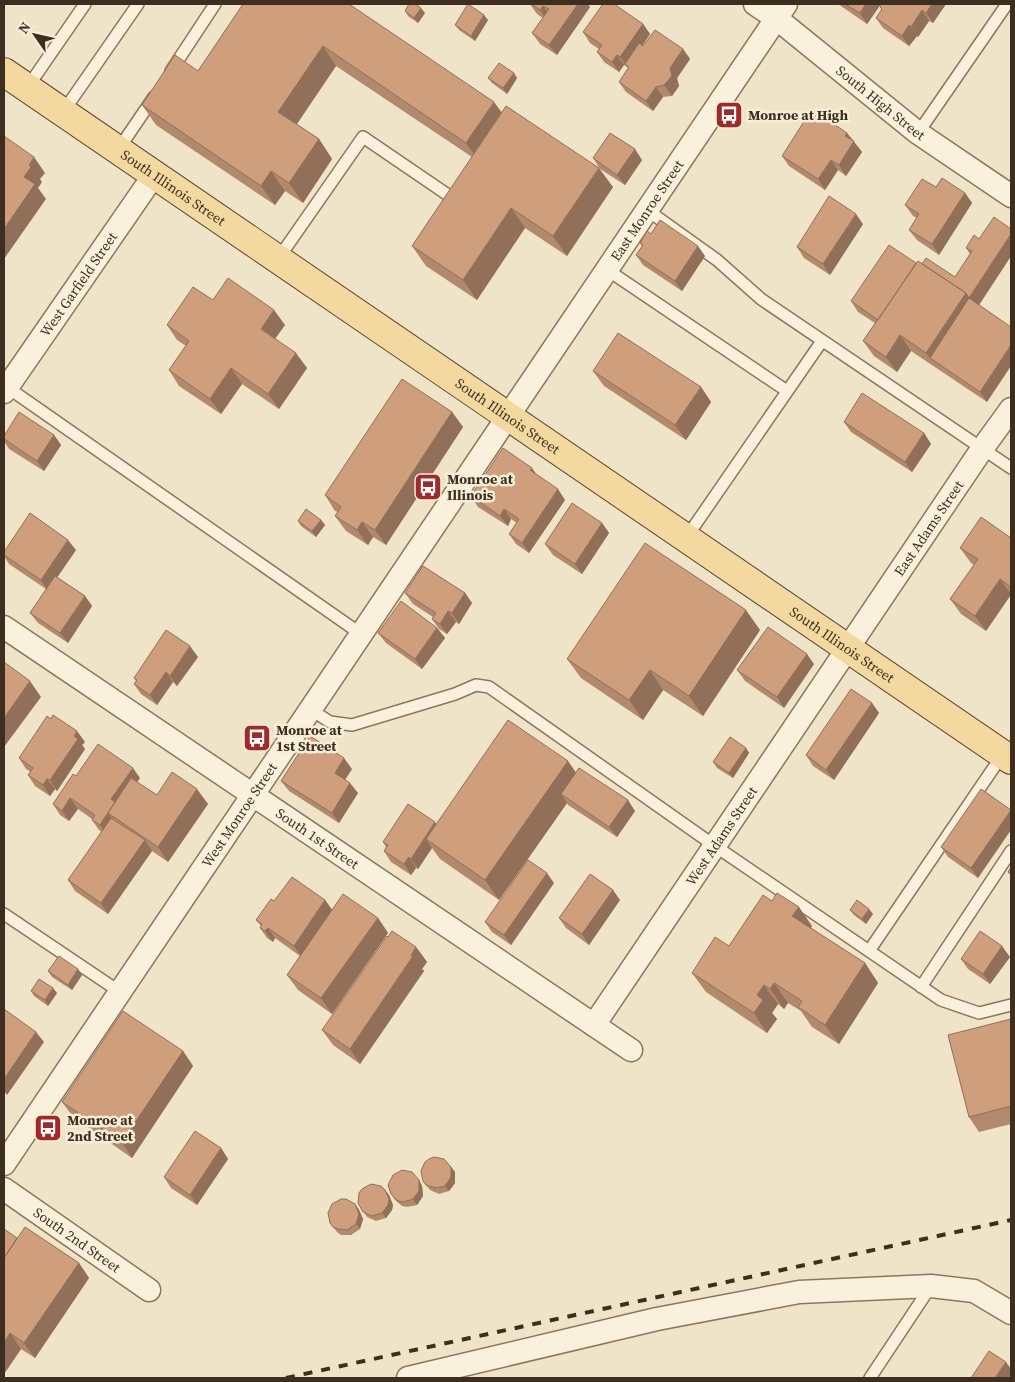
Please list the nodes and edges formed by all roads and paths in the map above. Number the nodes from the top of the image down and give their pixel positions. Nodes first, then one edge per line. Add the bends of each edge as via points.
1 (85, 4) edge
2 (138, 4) edge
3 (215, 4) edge
4 (755, 4) edge
5 (1007, 4) edge
6 (781, 11) edge
7 (4, 72) edge
8 (27, 88) junction
9 (63, 112) junction
10 (918, 133) junction
11 (118, 150) junction
12 (154, 175) junction
13 (1011, 196) edge
14 (452, 197) edge
15 (647, 210) junction
16 (278, 259) junction
17 (606, 269) junction
18 (822, 340) junction
19 (5, 388) edge
20 (787, 392) junction
21 (1011, 409) edge
22 (508, 416) junction
23 (982, 448) junction
24 (1011, 468) edge
25 (686, 538) junction
26 (4, 627) edge
27 (361, 634) junction
28 (848, 649) junction
29 (310, 709) junction
30 (1007, 757) edge
31 (252, 795) junction
32 (715, 846) junction
33 (1011, 852) edge
34 (4, 914) edge
35 (870, 952) junction
36 (921, 987) junction
37 (120, 992) junction
38 (1011, 1005) edge
39 (594, 1025) junction
40 (630, 1050) dead end
41 (4, 1164) edge
42 (4, 1189) edge
43 (932, 1286) junction
44 (149, 1290) dead end
45 (1011, 1313) edge
46 (408, 1378) edge
47 (870, 1378) edge

1 - 8 lane
2 - 9 lane
3 - 11 lane
4 - 6 street, South High Street
5 - 10 lane
6 - 10 street, South High Street
6 - 15 street, East Monroe Street
7 - 8 main road, South Illinois Street
8 - 9 main road, South Illinois Street
9 - 11 main road, South Illinois Street
10 - 13 street, South High Street
11 - 12 main road, South Illinois Street
12 - 16 main road, South Illinois Street
12 - 19 street, West Garfield Street
14 - 16 lane via 363,137
15 - 17 street, East Monroe Street
15 - 18 lane via 717,260 761,299
16 - 22 main road, South Illinois Street
17 - 20 lane
17 - 22 street, East Monroe Street
18 - 20 lane
18 - 23 lane
19 - 27 lane
20 - 25 lane
21 - 23 street, East Adams Street
22 - 25 main road, South Illinois Street
22 - 27 street, West Monroe Street
23 - 24 lane
23 - 28 street, East Adams Street
25 - 28 main road, South Illinois Street
26 - 31 street, South 1st Street
27 - 29 street, West Monroe Street
28 - 30 main road, South Illinois Street
28 - 32 street, West Adams Street
29 - 31 street, West Monroe Street
29 - 32 lane via 330,722 352,725 476,685 489,687
30 - 35 lane
31 - 37 street, West Monroe Street
31 - 39 street, South 1st Street
32 - 35 lane
32 - 39 street, West Adams Street
33 - 36 lane
34 - 37 lane
35 - 36 lane
36 - 38 lane via 941,1000 979,1013
37 - 41 street, West Monroe Street
39 - 40 street, South 1st Street
42 - 44 street, South 2nd Street
43 - 45 street via 974,1291
43 - 46 street via 799,1292 657,1319
43 - 47 lane

